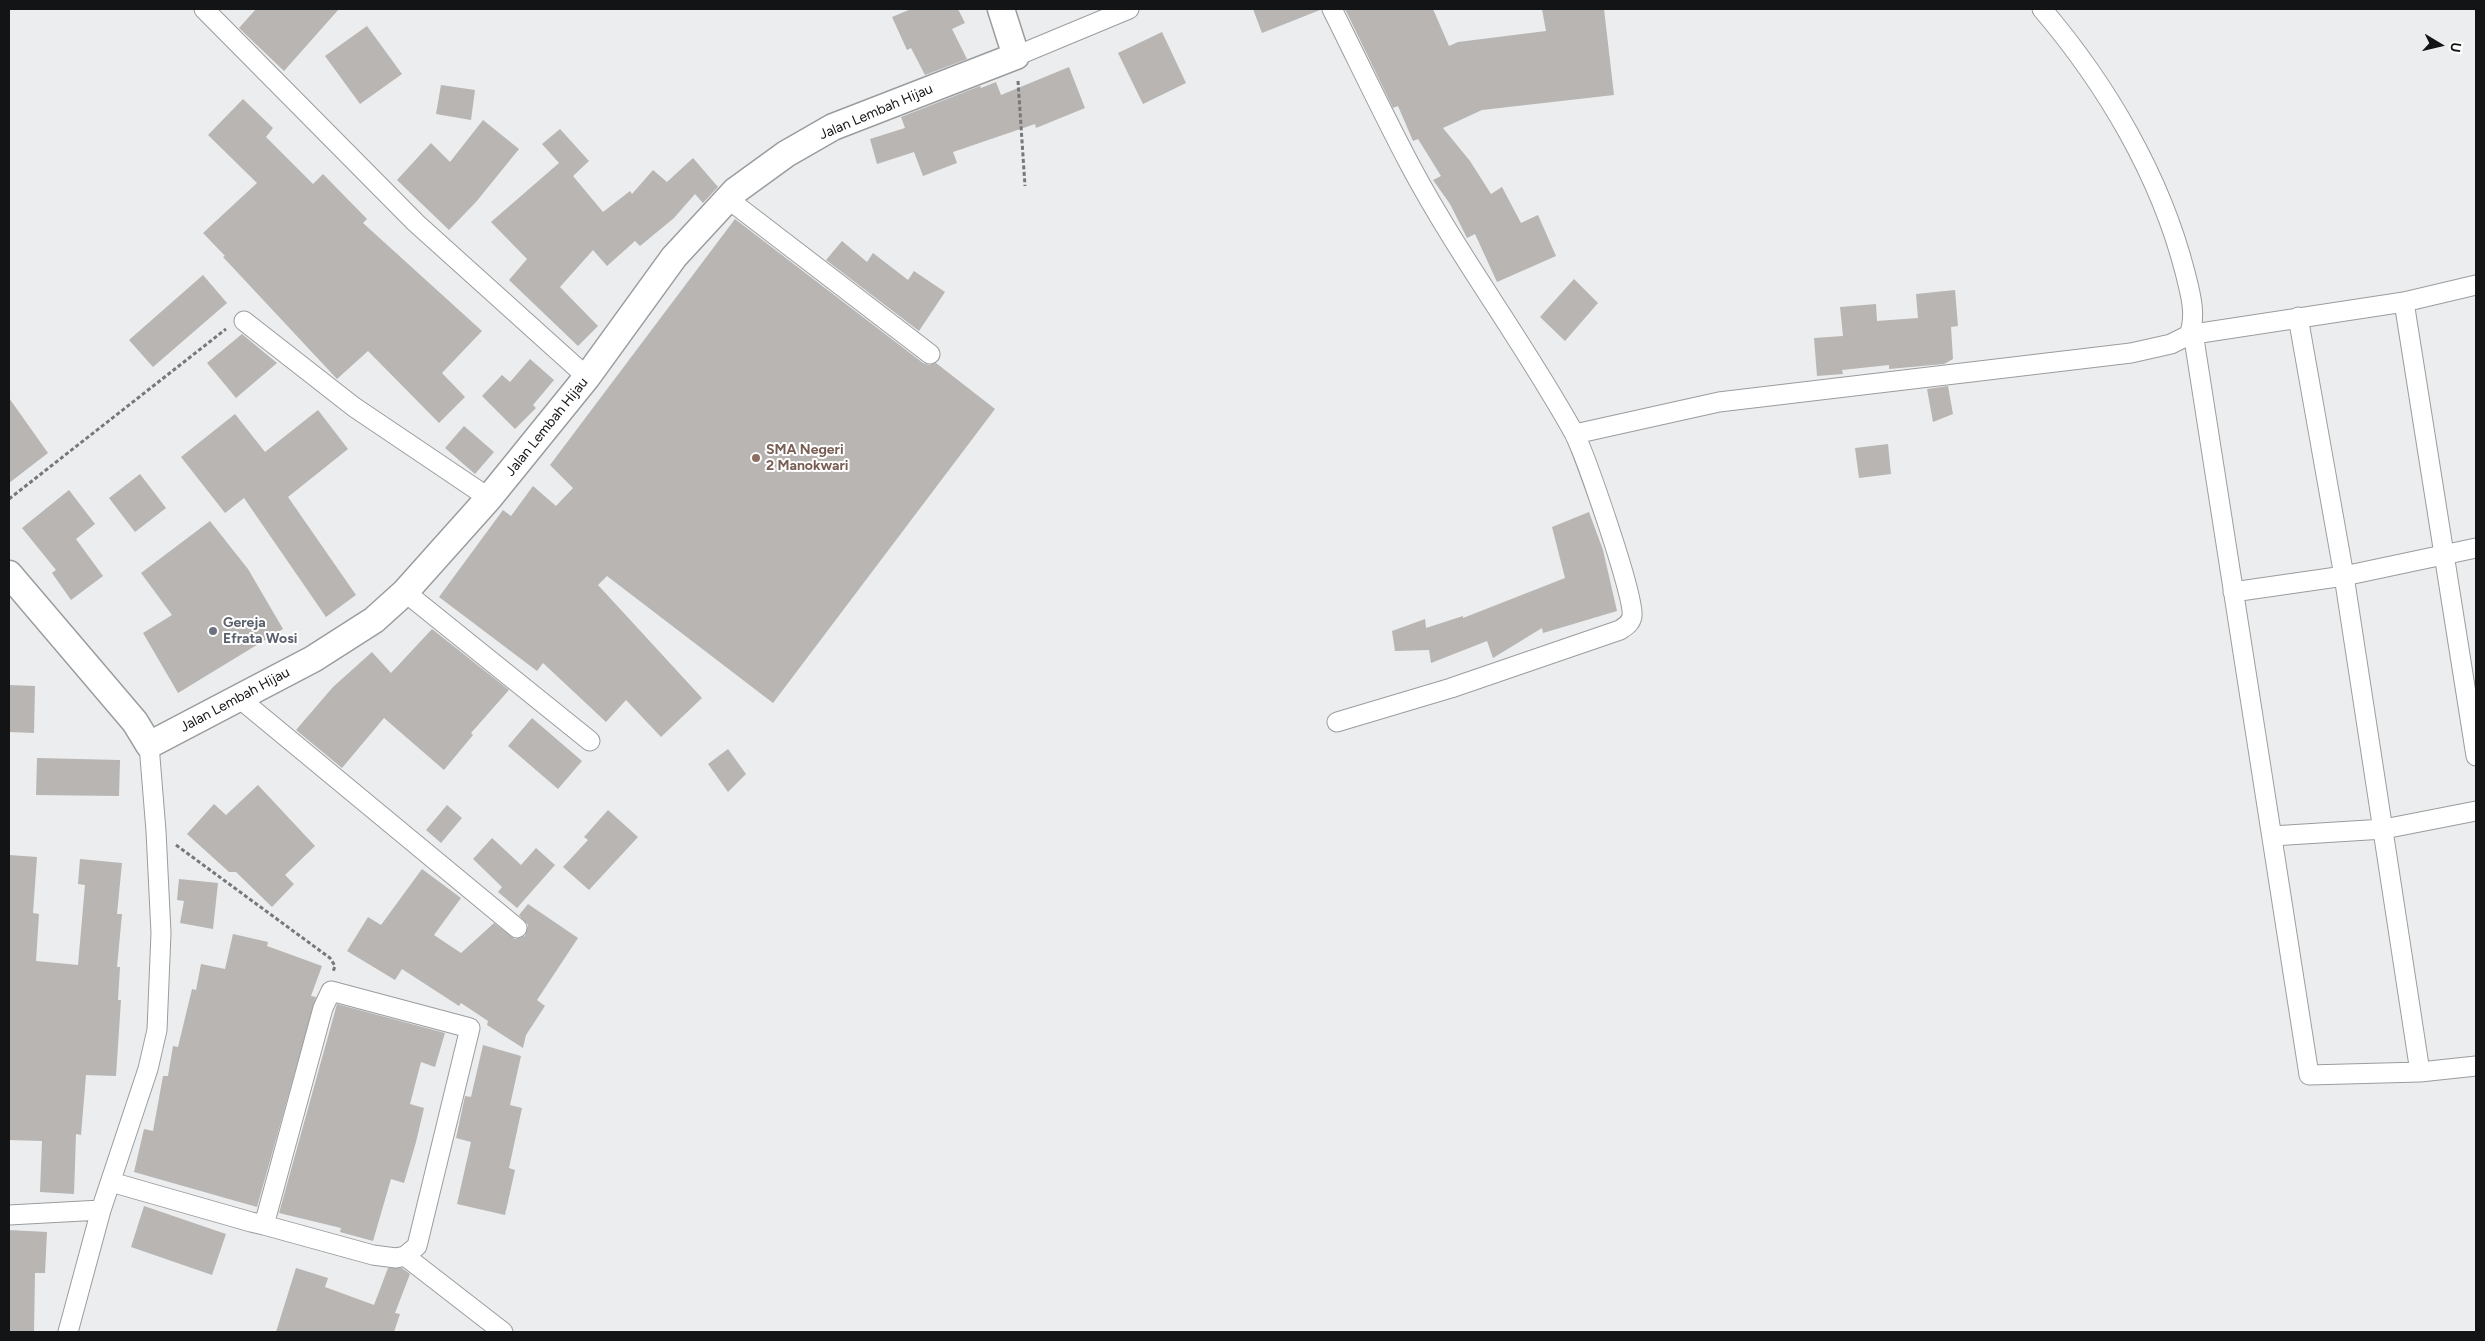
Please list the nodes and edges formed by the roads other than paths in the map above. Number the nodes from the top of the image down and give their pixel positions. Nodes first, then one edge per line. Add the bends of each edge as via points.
1 (204, 9) edge
2 (1001, 9) edge
3 (1130, 9) edge
4 (1332, 9) edge
5 (2042, 9) edge
6 (1016, 56) junction
7 (732, 195) junction
8 (2476, 285) edge
9 (2404, 302) junction
10 (2298, 317) junction
11 (244, 321) road end
12 (2193, 330) junction
13 (930, 354) dead end
14 (587, 377) junction
15 (1575, 434) junction
16 (489, 498) junction
17 (2476, 548) edge
18 (2444, 554) junction
19 (9, 574) edge
20 (2344, 576) junction
21 (405, 592) junction
22 (2233, 592) junction
23 (239, 698) junction
24 (1337, 722) dead end
25 (590, 741) dead end
26 (149, 745) junction
27 (2476, 756) edge
28 (2476, 811) edge
29 (2384, 829) junction
30 (2272, 836) junction
31 (518, 928) dead end
32 (2476, 1066) edge
33 (2420, 1072) junction
34 (112, 1182) junction
35 (101, 1210) junction
36 (9, 1215) edge
37 (264, 1226) junction
38 (405, 1256) junction
39 (68, 1332) edge
40 (503, 1332) edge

1 - 14 street via 416,223
2 - 6 street
3 - 6 street, Jalan Lembah Hijau
4 - 15 street via 1410,165
5 - 12 street via 2070,42 2113,106 2156,191 2178,244
6 - 7 street, Jalan Lembah Hijau via 833,127 786,154
7 - 13 street
7 - 14 street, Jalan Lembah Hijau via 674,257
8 - 9 street
9 - 10 street
9 - 18 street
10 - 12 street
10 - 20 street
11 - 16 street via 354,407
12 - 15 street via 2183,340 2131,354 1719,402
12 - 22 street
14 - 16 street, Jalan Lembah Hijau
15 - 24 street via 1619,558 1630,599 1632,615 1629,624 1620,630 1451,688
16 - 21 street, Jalan Lembah Hijau
17 - 18 street
18 - 20 street
18 - 27 street
19 - 26 street via 135,722
20 - 22 street
20 - 29 street
21 - 23 street, Jalan Lembah Hijau via 374,620
21 - 25 street
22 - 30 street
23 - 26 street, Jalan Lembah Hijau
23 - 31 street
26 - 34 street via 161,933 157,1030
28 - 29 street
29 - 30 street
29 - 33 street
30 - 33 street via 2309,1075
32 - 33 street
34 - 35 street
34 - 37 street
35 - 36 street
35 - 39 street
37 - 38 street via 373,1255
37 - 38 street via 323,1008 332,990 470,1028 417,1246
38 - 40 street

